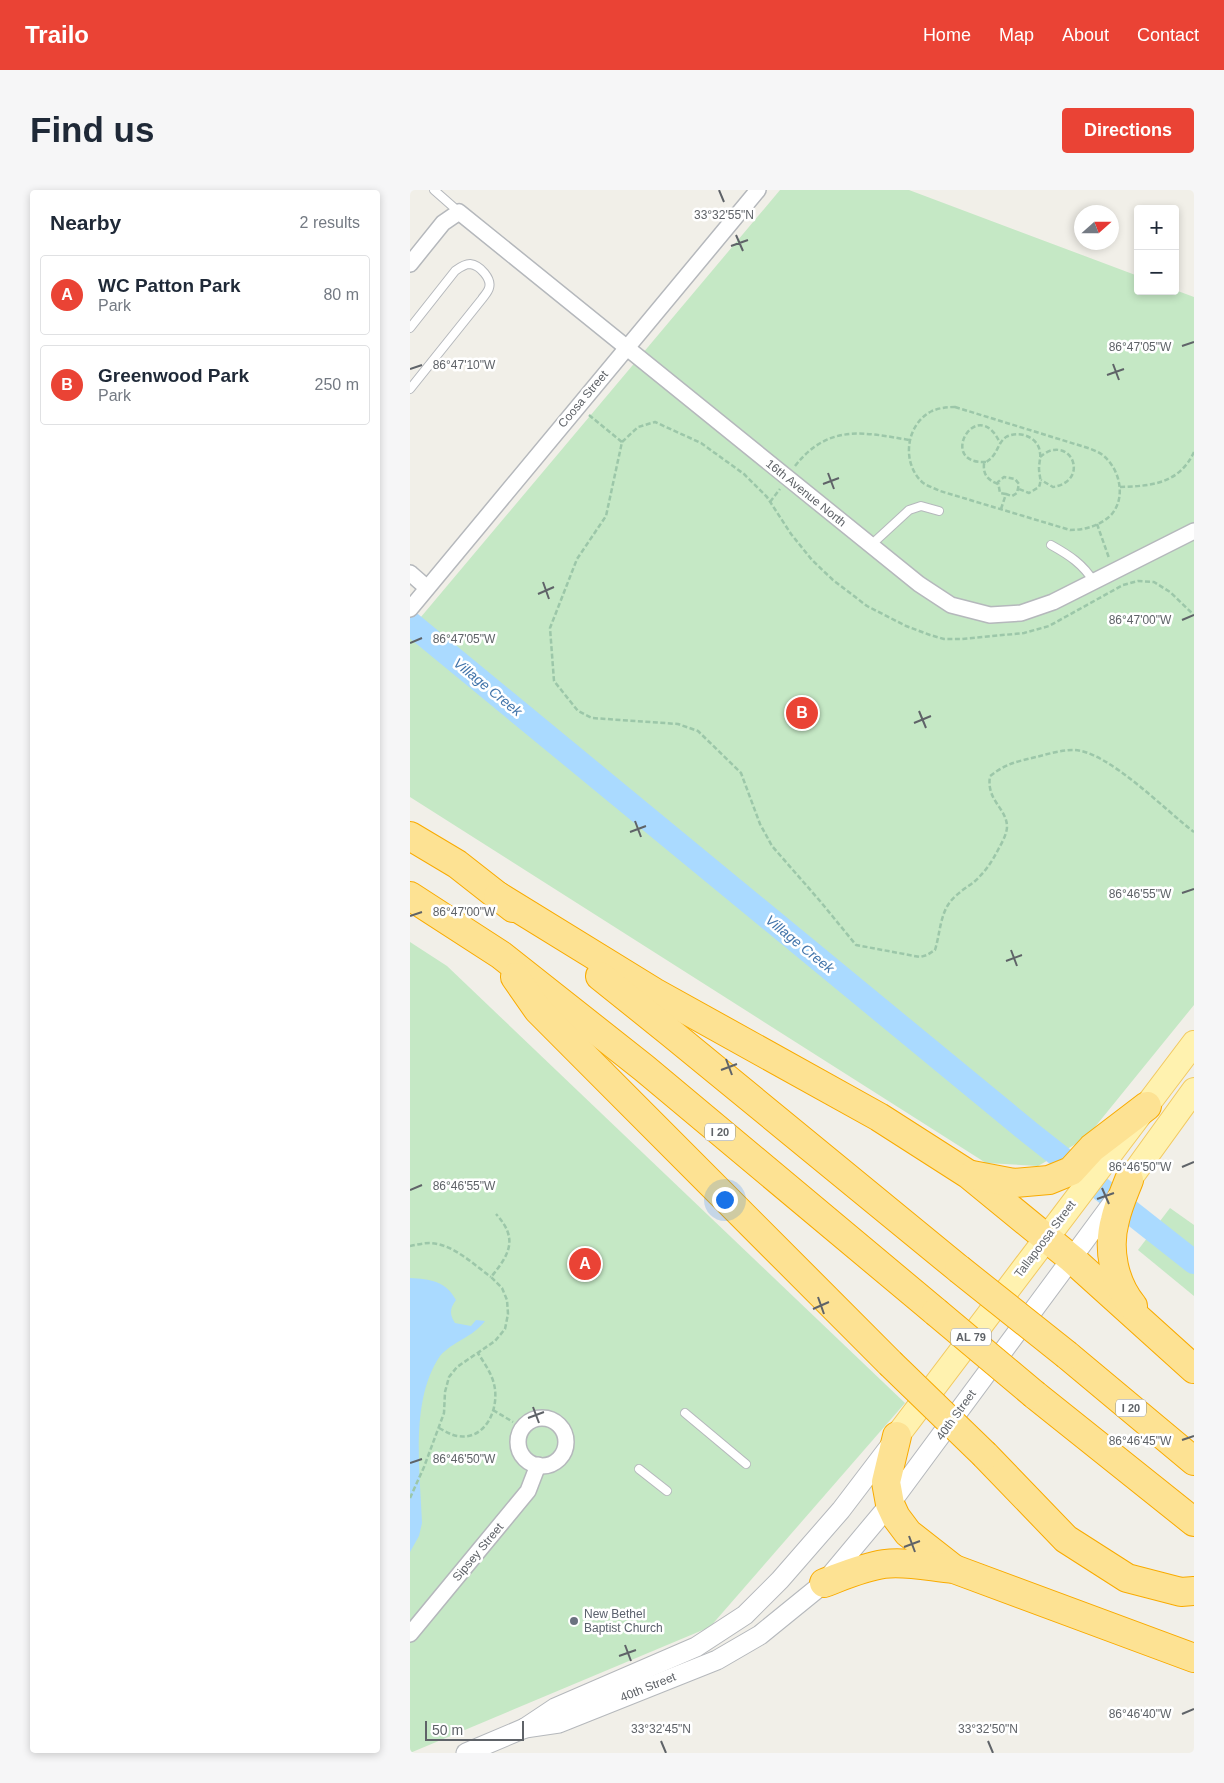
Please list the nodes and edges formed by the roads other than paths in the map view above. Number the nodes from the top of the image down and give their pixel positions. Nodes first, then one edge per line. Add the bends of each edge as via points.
1 (434, 190) edge
2 (758, 190) edge
3 (459, 212) junction
4 (410, 264) edge
5 (410, 328) edge
6 (626, 347) junction
7 (410, 389) edge
8 (939, 511) dead end
9 (1194, 531) edge
10 (1051, 544) dead end
11 (871, 545) junction
12 (410, 573) edge
13 (1094, 582) junction
14 (423, 592) junction
15 (410, 609) edge
16 (410, 836) edge
17 (410, 896) edge
18 (498, 896) junction
19 (501, 955) junction
20 (1194, 1043) edge
21 (1194, 1090) edge
22 (1147, 1106) joint
23 (1099, 1155) junction
24 (968, 1174) junction
25 (1129, 1180) joint
26 (1109, 1218) junction
27 (1045, 1238) junction
28 (1072, 1259) junction
29 (1174, 1351) junction
30 (1194, 1369) edge
31 (685, 1413) dead end
32 (897, 1436) junction
33 (1194, 1461) edge
34 (746, 1464) dead end
35 (538, 1465) dead end
36 (639, 1469) dead end
37 (667, 1491) dead end
38 (890, 1504) junction
39 (1194, 1522) edge
40 (954, 1569) junction
41 (824, 1583) junction
42 (1194, 1591) edge
43 (410, 1634) edge
44 (1194, 1658) edge
45 (526, 1728) junction
46 (466, 1753) edge

1 - 3 lane
2 - 6 street, Coosa Street
3 - 4 street via 443,223
3 - 6 street, 16th Avenue North
5 - 7 lane via 461,266 476,266 489,280 486,293
6 - 11 street, 16th Avenue North
6 - 14 street, Coosa Street
8 - 11 lane via 921,506 909,510
9 - 13 street, 16th Avenue North
10 - 13 lane via 1087,570
11 - 13 street, 16th Avenue North via 951,605 990,615 1021,614
12 - 14 street
14 - 15 street, Coosa Street
16 - 18 highway, I 20 via 457,864
17 - 19 highway, I 20
18 - 24 highway via 654,992 880,1117
18 - 33 highway, I 20, bridge via 671,1033
19 - 39 highway, I 20, bridge via 644,1068 1035,1395
19 - 42 highway, bridge via 538,1010 985,1455 1066,1540 1126,1578 1181,1592
20 - 22 main road
21 - 25 main road
22 - 23 highway
23 - 24 highway via 1050,1180 1014,1183
23 - 27 main road, Tallapoosa Street / AL 79 via 1076,1198
24 - 27 highway
25 - 26 highway
26 - 28 street, AL 79
26 - 29 highway via 1117,1280 1126,1298
27 - 28 highway
27 - 32 main road, Tallapoosa Street / AL 79
28 - 29 highway
28 - 38 street, 40th Street / AL 79
29 - 30 highway
31 - 34 lane
32 - 38 highway via 886,1482
32 - 45 street, 40th Street / AL 79 via 841,1510 746,1615 696,1647 555,1708
35 - 43 street, Sipsey Street via 528,1491
36 - 37 lane
38 - 40 highway via 908,1533
38 - 41 street, 40th Street / AL 79
40 - 41 highway via 884,1564
40 - 44 highway
41 - 45 street, 40th Street / AL 79 via 760,1635 717,1660 559,1724
45 - 46 street

